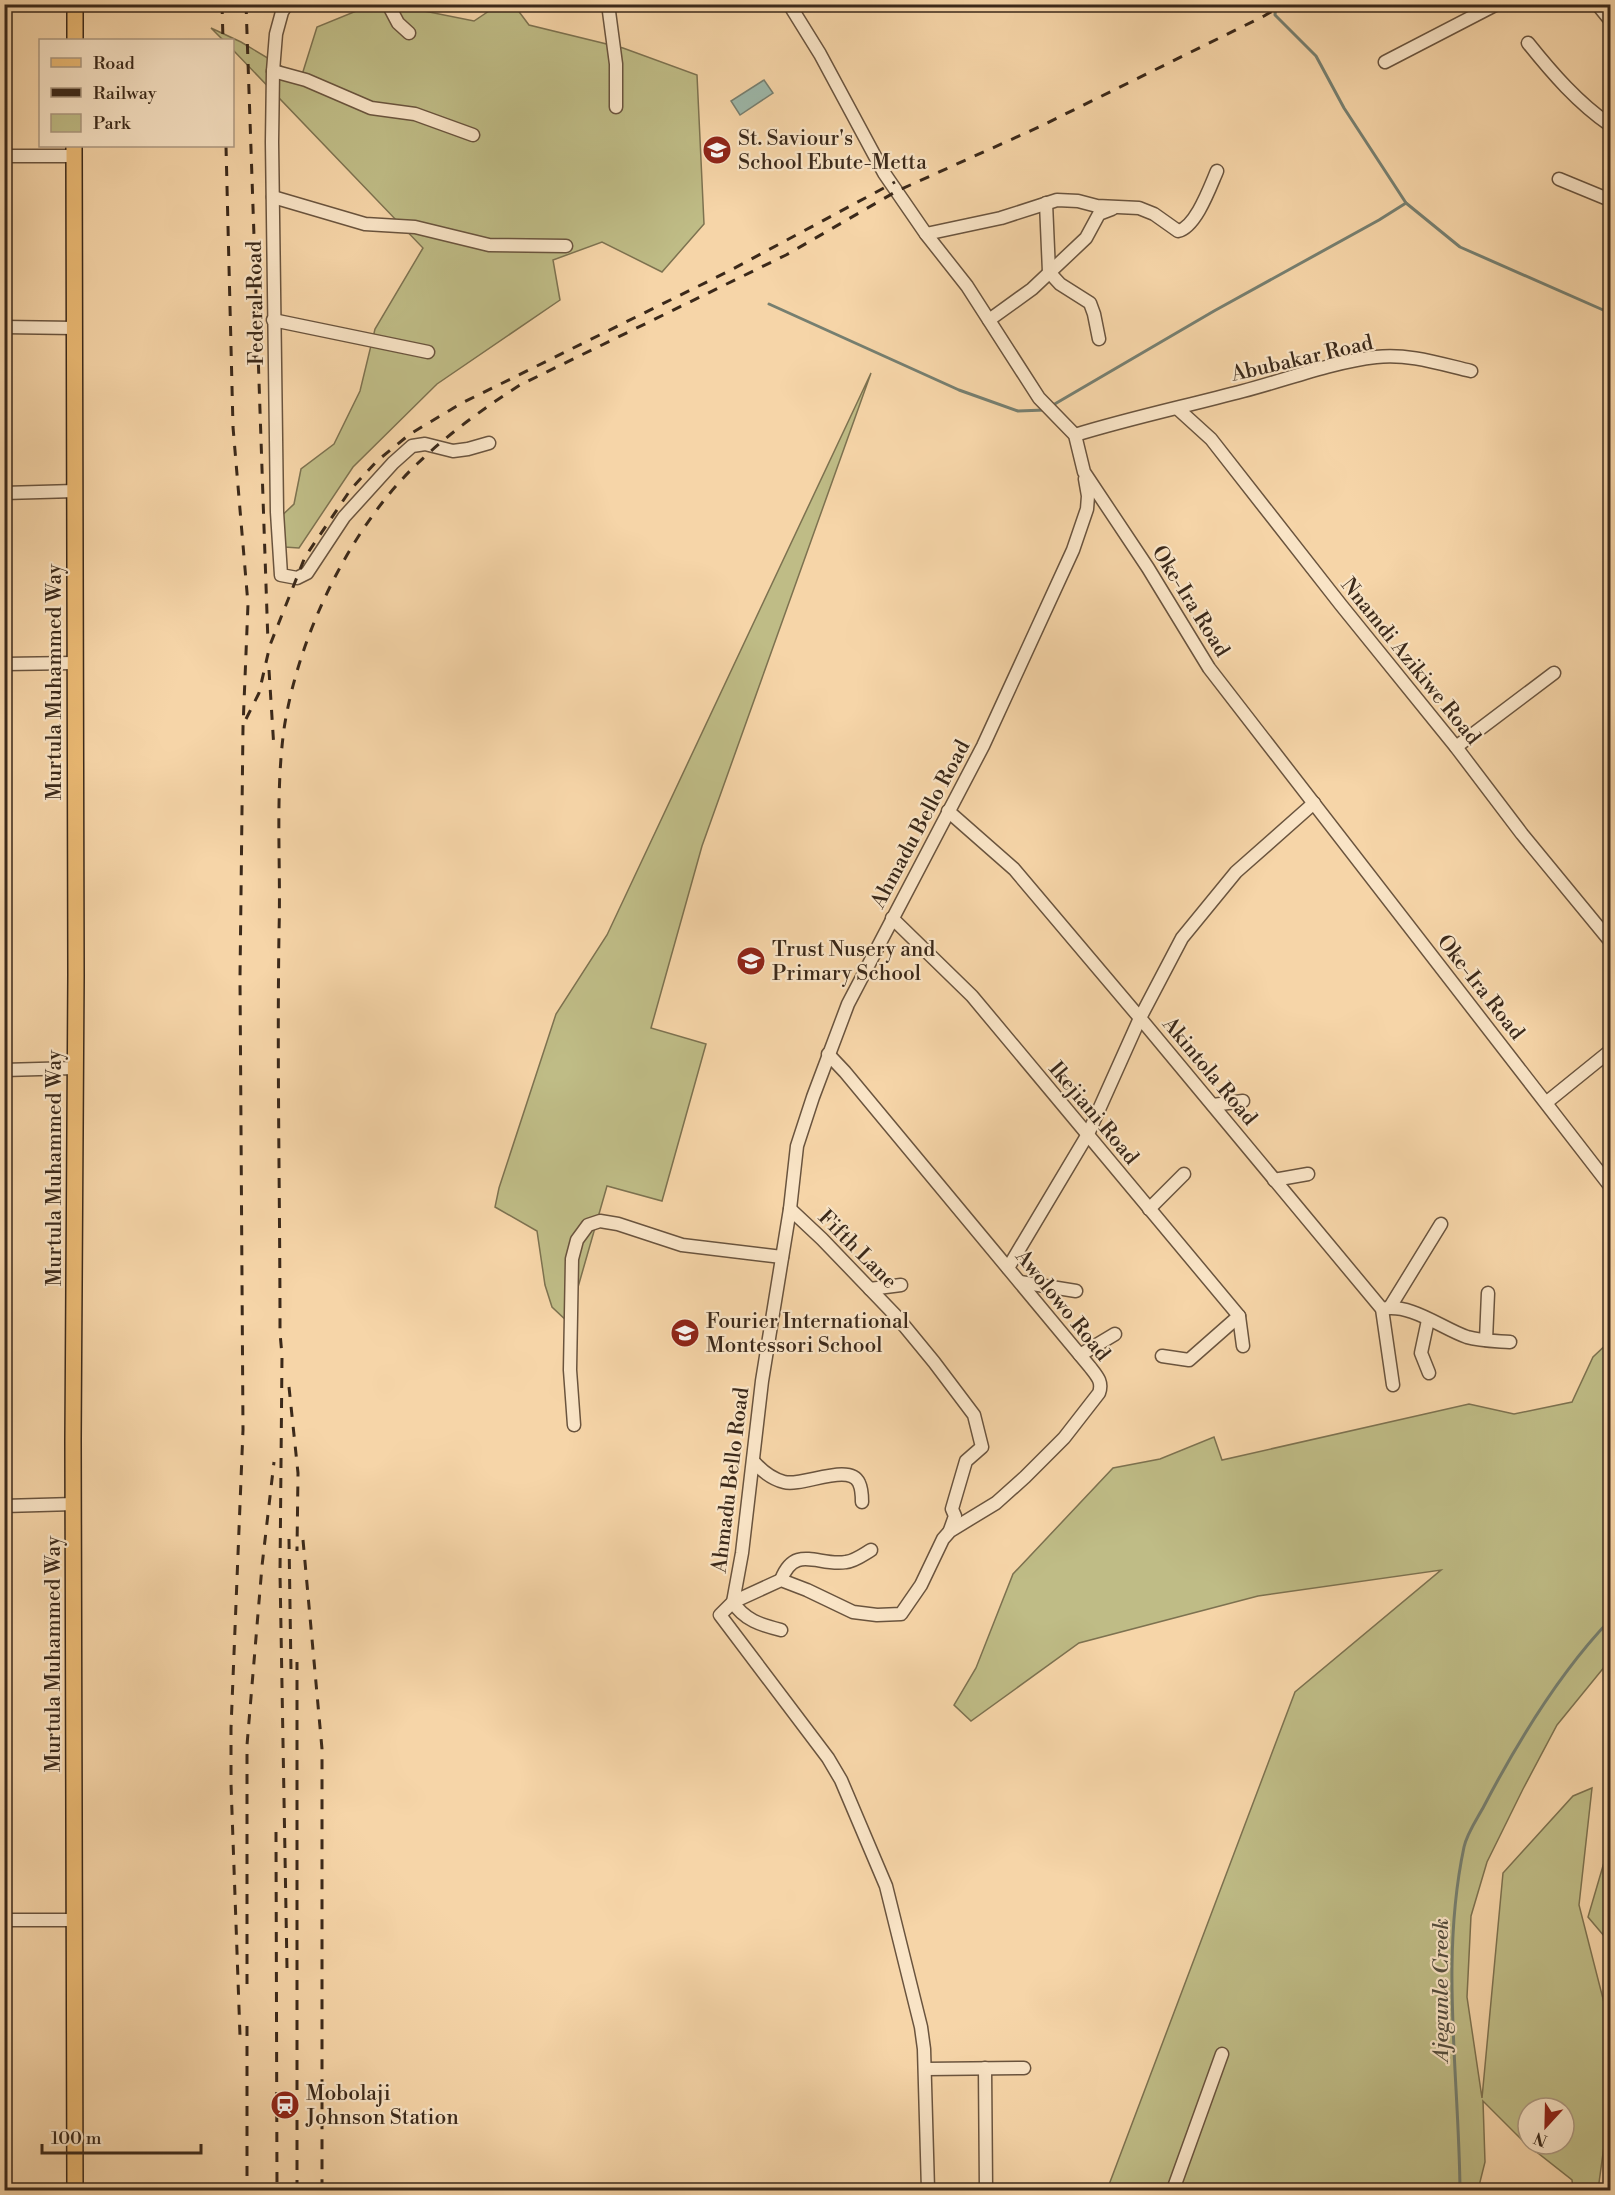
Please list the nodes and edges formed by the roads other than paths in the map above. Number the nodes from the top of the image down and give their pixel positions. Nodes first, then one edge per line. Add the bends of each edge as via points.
1 (75, 4) edge
2 (287, 4) edge
3 (388, 4) edge
4 (608, 4) edge
5 (789, 4) edge
6 (1497, 4) edge
7 (1597, 4) edge
8 (1611, 20) edge
9 (409, 33) dead end
10 (75, 39) edge
11 (1528, 43) dead end
12 (1385, 62) dead end
13 (273, 70) junction
14 (616, 107) dead end
15 (1611, 124) edge
16 (473, 135) dead end
17 (74, 151) edge
18 (4, 156) edge
19 (1217, 171) dead end
20 (1559, 179) dead end
21 (273, 197) junction
22 (1611, 200) edge
23 (1046, 203) junction
24 (1116, 207) junction
25 (926, 234) junction
26 (566, 246) dead end
27 (1049, 272) junction
28 (273, 320) junction
29 (989, 320) junction
30 (4, 327) edge
31 (75, 328) junction
32 (1099, 339) dead end
33 (428, 352) dead end
34 (1471, 371) dead end
35 (1178, 409) junction
36 (1075, 435) junction
37 (489, 443) dead end
38 (1084, 472) junction
39 (75, 491) junction
40 (4, 493) edge
41 (74, 663) junction
42 (4, 664) edge
43 (1554, 674) dead end
44 (1456, 747) junction
45 (1314, 803) junction
46 (948, 811) junction
47 (892, 918) junction
48 (1611, 941) edge
49 (1140, 1018) junction
50 (1611, 1051) edge
51 (828, 1054) junction
52 (74, 1068) junction
53 (4, 1070) edge
54 (1243, 1101) dead end
55 (1547, 1102) junction
56 (1213, 1105) junction
57 (1088, 1134) junction
58 (1184, 1174) dead end
59 (1308, 1174) dead end
60 (1274, 1180) junction
61 (1611, 1186) edge
62 (790, 1209) junction
63 (1149, 1209) junction
64 (1441, 1224) dead end
65 (782, 1257) junction
66 (1008, 1268) junction
67 (1020, 1282) junction
68 (902, 1285) dead end
69 (870, 1289) junction
70 (1076, 1291) dead end
71 (1488, 1293) dead end
72 (1386, 1308) junction
73 (1239, 1316) junction
74 (1428, 1320) junction
75 (1115, 1334) dead end
76 (1486, 1340) junction
77 (1510, 1342) dead end
78 (1243, 1346) dead end
79 (1080, 1355) junction
80 (1162, 1356) dead end
81 (1429, 1373) dead end
82 (1393, 1384) dead end
83 (574, 1425) dead end
84 (754, 1462) junction
85 (862, 1502) dead end
86 (74, 1504) junction
87 (4, 1506) edge
88 (950, 1531) junction
89 (872, 1550) dead end
90 (781, 1580) junction
91 (733, 1602) junction
92 (781, 1630) dead end
93 (4, 1920) edge
94 (75, 1920) junction
95 (1222, 2054) dead end
96 (985, 2068) junction
97 (1024, 2068) dead end
98 (926, 2069) junction
99 (75, 2190) edge
100 (928, 2190) edge
101 (986, 2190) edge
102 (1173, 2190) edge

1 - 10 main road
2 - 13 street, Federal Road via 276,34
3 - 9 street via 398,23
4 - 14 street via 616,64
5 - 25 street, Oke-Ira Road via 884,173
6 - 12 street
7 - 8 street
11 - 15 street via 1576,97
13 - 16 street via 372,108 415,114
13 - 21 street, Federal Road
17 - 18 street
17 - 31 main road, Murtula Muhammed Way
19 - 24 street via 1201,206 1183,230 1178,231 1139,208
20 - 22 street
21 - 26 street via 365,224 415,227 489,245
21 - 28 street, Federal Road
23 - 24 street via 1078,201
23 - 25 street via 1000,218
23 - 27 street
24 - 27 street via 1099,214 1086,238
25 - 29 street, Oke-Ira Road
27 - 29 street
27 - 32 street via 1090,303
28 - 33 street
28 - 37 street, Federal Road via 281,575 297,578 307,573 344,517 412,446 425,444 453,451
29 - 36 street, Oke-Ira Road via 1039,398
30 - 31 street
31 - 39 main road, Murtula Muhammed Way
34 - 35 street, Abubakar Road via 1411,358 1377,357
35 - 36 street
35 - 44 street, Nnamdi Azikiwe Road via 1211,439
36 - 38 street, Oke-Ira Road
38 - 45 street, Oke-Ira Road via 1209,668
38 - 46 street, Ahmadu Bello Road via 1088,503 1074,550 983,746
39 - 40 street
39 - 41 main road, Murtula Muhammed Way
41 - 42 street
41 - 52 main road, Murtula Muhammed Way
43 - 44 street
44 - 48 street, Nnamdi Azikiwe Road
45 - 49 street via 1236,872 1209,904 1182,938
45 - 55 street, Oke-Ira Road
46 - 47 street, Ahmadu Bello Road
46 - 49 street, Akintola Road via 1014,869
47 - 51 street, Ahmadu Bello Road via 848,1004
47 - 57 street, Ikejiani Road via 972,996
49 - 56 street, Akintola Road
49 - 57 street
50 - 55 street
51 - 62 street, Ahmadu Bello Road via 797,1146
51 - 66 street, Awolowo Road
52 - 53 street
52 - 86 main road, Murtula Muhammed Way
54 - 56 street
55 - 61 street, Oke-Ira Road
56 - 60 street, Akintola Road
57 - 63 street, Ikejiani Road
57 - 66 street
58 - 63 street
59 - 60 street
60 - 72 street, Akintola Road
62 - 65 street, Ahmadu Bello Road
62 - 69 street, Fifth Lane
63 - 73 street, Ikejiani Road
64 - 72 street
65 - 83 street via 682,1245 600,1221 588,1225 577,1240 572,1259 570,1370
65 - 84 street, Ahmadu Bello Road via 762,1381
66 - 67 street, Awolowo Road
67 - 70 street
67 - 79 street, Awolowo Road
68 - 69 street
69 - 88 street, Fifth Lane via 974,1415 982,1447 966,1461
71 - 76 street
72 - 74 street
72 - 82 street
73 - 78 street
73 - 80 street via 1190,1360
74 - 76 street via 1469,1338
74 - 81 street via 1420,1353
75 - 79 street
76 - 77 street
79 - 88 street, Awolowo Road via 1100,1382 1099,1393 1064,1438 1025,1477 996,1503
84 - 85 street via 762,1472 785,1483 832,1474 848,1475 859,1482
84 - 91 street, Ahmadu Bello Road
86 - 87 street
86 - 94 main road, Murtula Muhammed Way
88 - 90 street, Awolowo Road via 901,1614 853,1612
89 - 90 street via 843,1563 799,1559 786,1568
90 - 91 street
91 - 92 street, Ahmadu Bello Road via 748,1619
91 - 98 street via 720,1615 828,1758 886,1886 921,2027
93 - 94 street
94 - 99 main road, Murtula Muhammed Way
95 - 102 street
96 - 97 street
96 - 98 street
96 - 101 street
98 - 100 street

